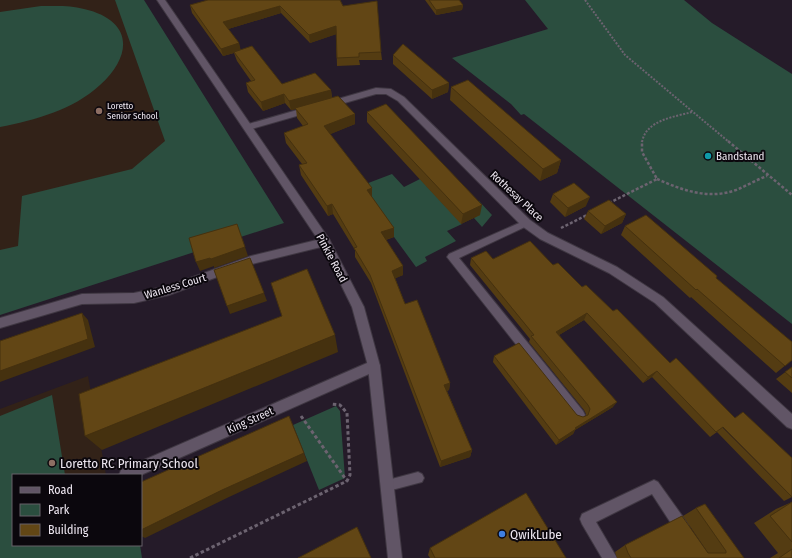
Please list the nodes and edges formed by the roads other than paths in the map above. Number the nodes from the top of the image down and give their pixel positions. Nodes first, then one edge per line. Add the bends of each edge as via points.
1 (162, 0) edge
2 (248, 127) junction
3 (526, 223) junction
4 (325, 242) junction
5 (0, 323) edge
6 (374, 366) junction
7 (579, 415) edge
8 (792, 423) edge
9 (128, 474) edge
10 (418, 478) dead end
11 (388, 485) junction
12 (690, 538) edge
13 (395, 558) edge
14 (610, 558) edge

1 - 2 street, Pinkie Road
2 - 3 street, Rothesay Place via 376,91 388,91 401,99
2 - 4 street, Pinkie Road
3 - 7 lane via 452,257
3 - 8 street, Rothesay Place via 544,236 613,270 659,300
4 - 5 street, Wanless Court via 251,260 169,290 134,298 82,299
4 - 6 street, Pinkie Road via 358,307
6 - 9 street, King Street
6 - 11 street, Pinkie Road
10 - 11 lane
11 - 13 street, Pinkie Road
12 - 14 lane via 654,486 587,519

